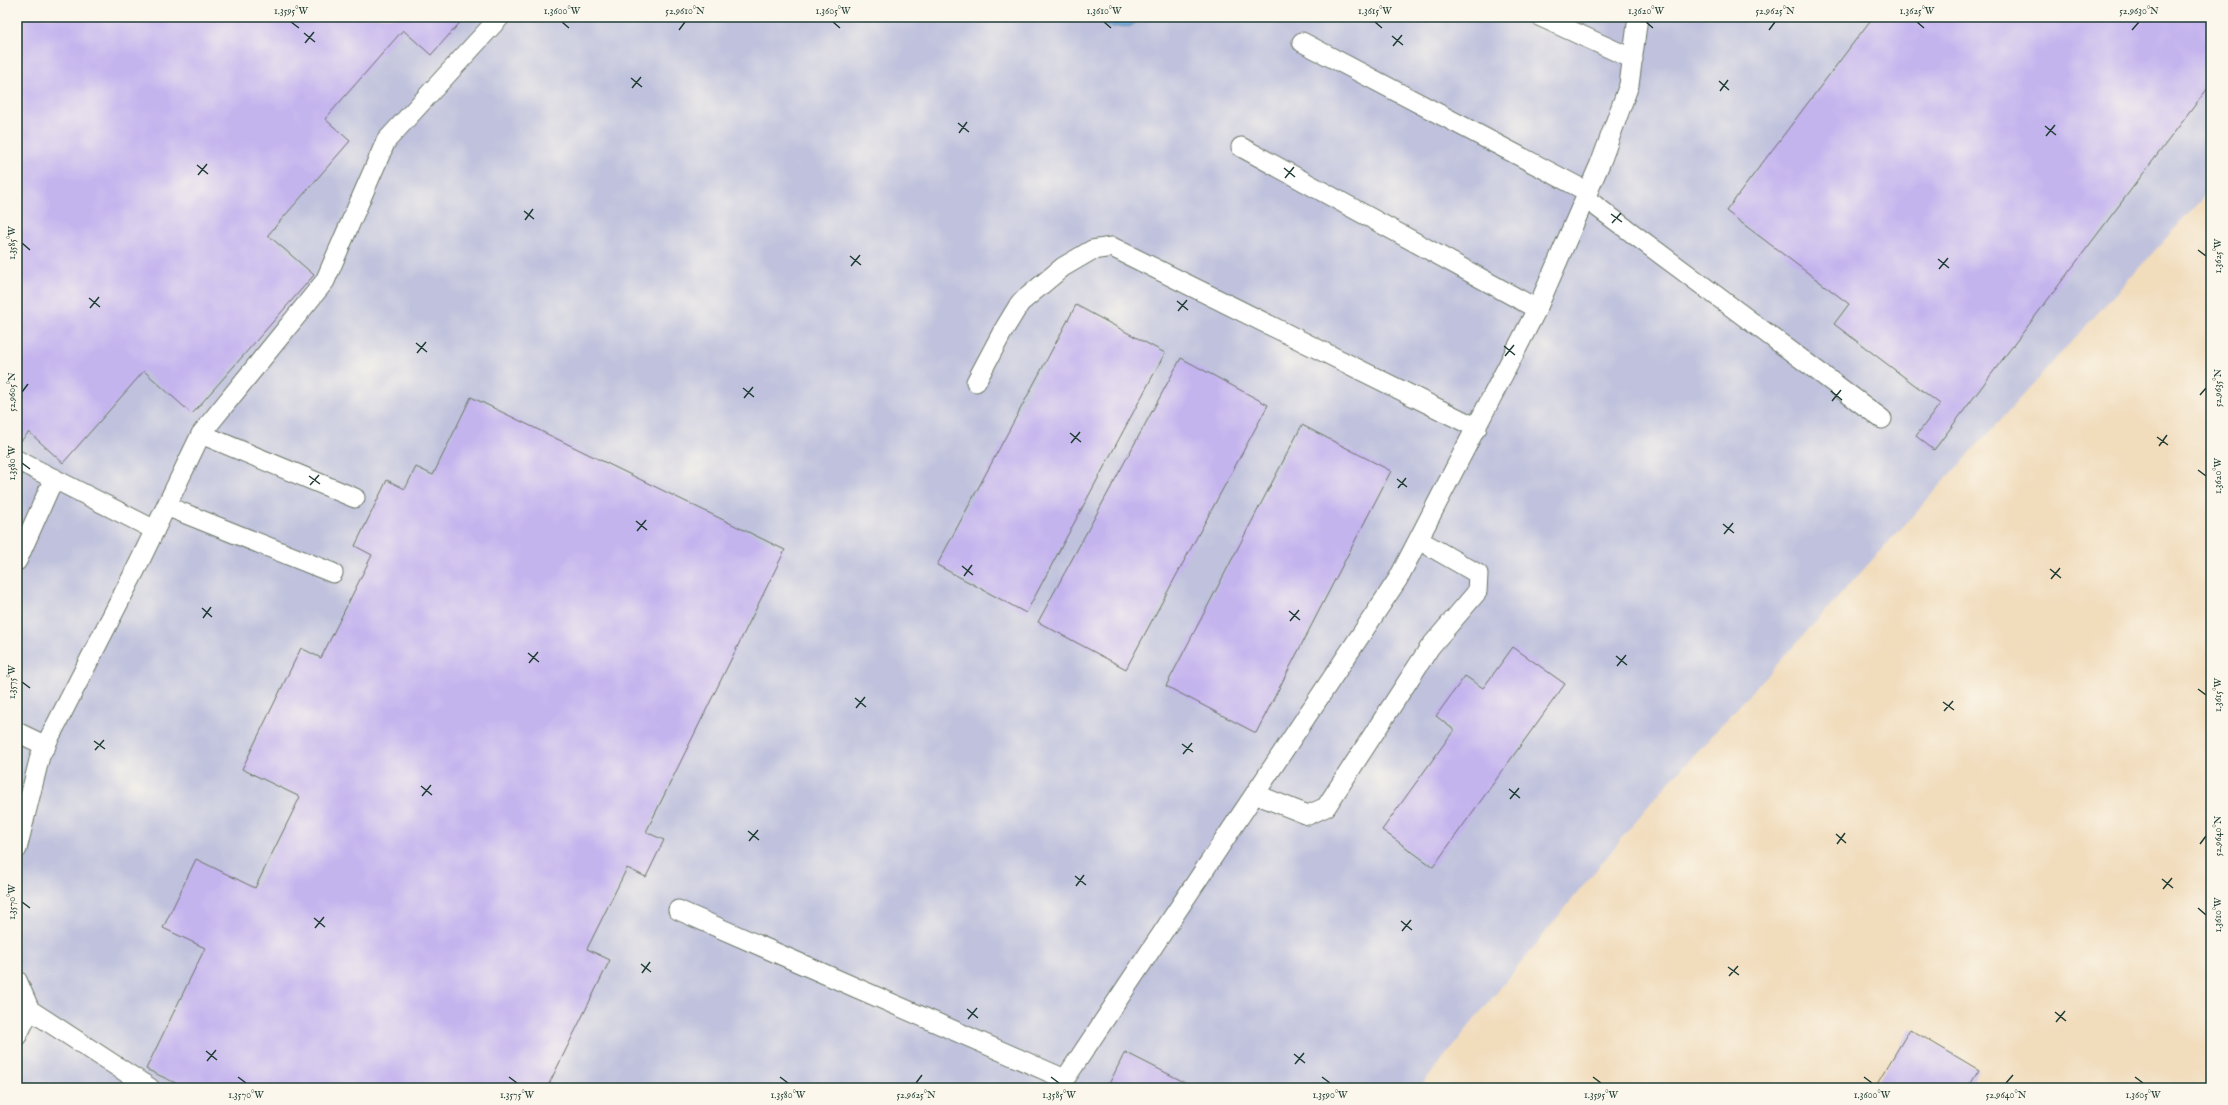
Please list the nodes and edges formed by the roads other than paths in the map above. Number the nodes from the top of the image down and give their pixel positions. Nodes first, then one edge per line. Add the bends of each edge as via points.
1 (500, 17) edge
2 (1541, 17) edge
3 (1638, 17) edge
4 (1302, 42) dead end
5 (1633, 59) junction
6 (1241, 147) dead end
7 (1586, 195) junction
8 (1537, 309) junction
9 (976, 382) dead end
10 (1882, 419) dead end
11 (1477, 428) junction
12 (201, 434) junction
13 (17, 460) edge
14 (54, 478) junction
15 (355, 498) dead end
16 (166, 506) junction
17 (155, 530) junction
18 (1418, 540) junction
19 (17, 561) edge
20 (333, 573) dead end
21 (17, 732) edge
22 (46, 746) junction
23 (1255, 794) junction
24 (17, 850) edge
25 (678, 910) dead end
26 (18, 982) edge
27 (30, 1010) junction
28 (17, 1036) edge
29 (1062, 1084) edge
30 (150, 1088) edge

1 - 12 lane via 386,141 324,281
2 - 5 lane
3 - 5 lane
4 - 7 lane
5 - 7 lane via 1629,85
6 - 8 lane
7 - 8 lane
7 - 10 lane
8 - 11 lane
9 - 11 lane via 1020,303 1063,267 1092,250 1112,247
11 - 18 lane
12 - 15 lane
12 - 16 lane
13 - 14 lane
14 - 17 lane
14 - 19 lane
16 - 17 lane
16 - 20 lane
17 - 22 lane
18 - 23 lane via 1398,580
18 - 23 lane via 1478,574 1476,592 1430,647 1326,807 1308,815
21 - 22 lane
22 - 24 lane via 40,756
23 - 29 lane
25 - 29 lane
26 - 27 lane
27 - 28 lane
27 - 30 lane

